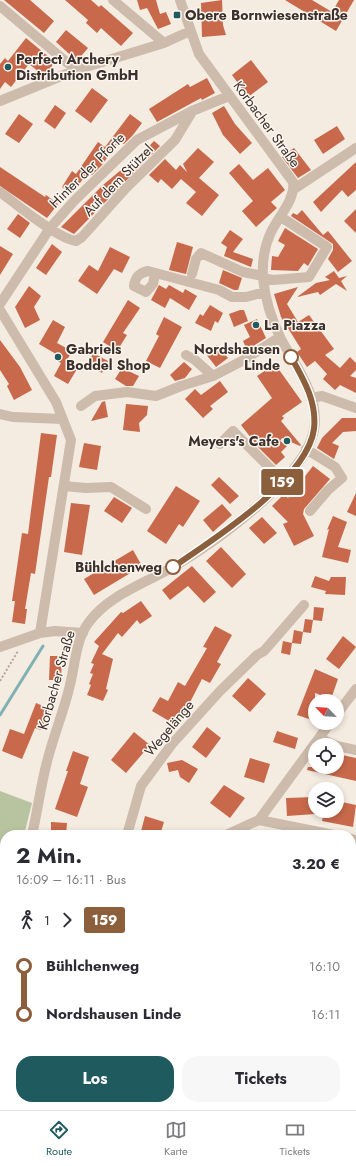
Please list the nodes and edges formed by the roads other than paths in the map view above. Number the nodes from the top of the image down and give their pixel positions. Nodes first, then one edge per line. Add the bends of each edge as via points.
1 (113, 0) edge
2 (180, 0) edge
3 (0, 6) edge
4 (190, 30) junction
5 (164, 43) junction
6 (76, 70) junction
7 (229, 96) junction
8 (0, 101) edge
9 (192, 111) junction
10 (354, 153) edge
11 (294, 189) junction
12 (0, 192) edge
13 (281, 217) junction
14 (50, 228) junction
15 (155, 274) dead end
16 (192, 274) dead end
17 (263, 277) junction
18 (265, 292) junction
19 (0, 304) edge
20 (0, 310) edge
21 (280, 337) junction
22 (186, 355) dead end
23 (213, 376) junction
24 (311, 398) junction
25 (81, 406) dead end
26 (356, 408) edge
27 (0, 414) edge
28 (62, 419) junction
29 (220, 444) dead end
30 (306, 449) junction
31 (283, 480) junction
32 (64, 486) junction
33 (146, 509) dead end
34 (310, 511) dead end
35 (304, 605) dead end
36 (40, 633) junction
37 (82, 633) junction
38 (0, 647) edge
39 (356, 689) edge
40 (344, 705) edge
41 (325, 730) edge
42 (319, 738) edge
43 (344, 747) edge
44 (356, 750) edge
45 (308, 753) edge
46 (259, 820) junction
47 (33, 830) edge
48 (128, 830) edge
49 (237, 830) edge
50 (309, 830) edge

1 - 5 street
2 - 4 street, Korbacher Straße
3 - 6 street
4 - 5 street
4 - 7 street, Korbacher Straße via 199,54
5 - 6 street
6 - 8 street
7 - 9 street, Hinter der Pforte
7 - 11 street, Korbacher Straße via 293,182
9 - 14 street, Hinter der Pforte via 137,140
9 - 14 street, Auf dem Stützel via 175,140 126,188 82,237 70,241
10 - 11 street
11 - 13 street, Korbacher Straße
12 - 14 street
13 - 17 street, Korbacher Straße via 271,232 263,254
13 - 17 street via 327,247 309,277 273,280
14 - 19 street, Hinter der Pforte
15 - 18 street via 219,290 232,296 246,297
16 - 17 street via 196,259 201,254 243,272
17 - 18 street, Korbacher Straße
18 - 21 street, Korbacher Straße
20 - 28 street via 56,402
21 - 23 street
21 - 24 street, Korbacher Straße via 306,382
22 - 23 street
23 - 25 street via 156,396 127,392 95,396
24 - 26 street via 322,396
24 - 30 street, Korbacher Straße via 314,430
27 - 28 street
28 - 32 street via 71,440
29 - 31 street via 233,430
30 - 31 street, Korbacher Straße via 299,462
30 - 34 street via 335,467 342,478
31 - 37 street, Korbacher Straße via 234,525 173,567 112,600 96,612
32 - 33 street via 111,487
32 - 36 street
35 - 48 street, Wegelänge via 264,651 220,691 172,744 141,786
36 - 37 street
36 - 38 street
37 - 47 street, Korbacher Straße via 66,701 48,759
39 - 40 street
41 - 42 street
43 - 44 street
45 - 46 street
46 - 49 street
46 - 50 street

